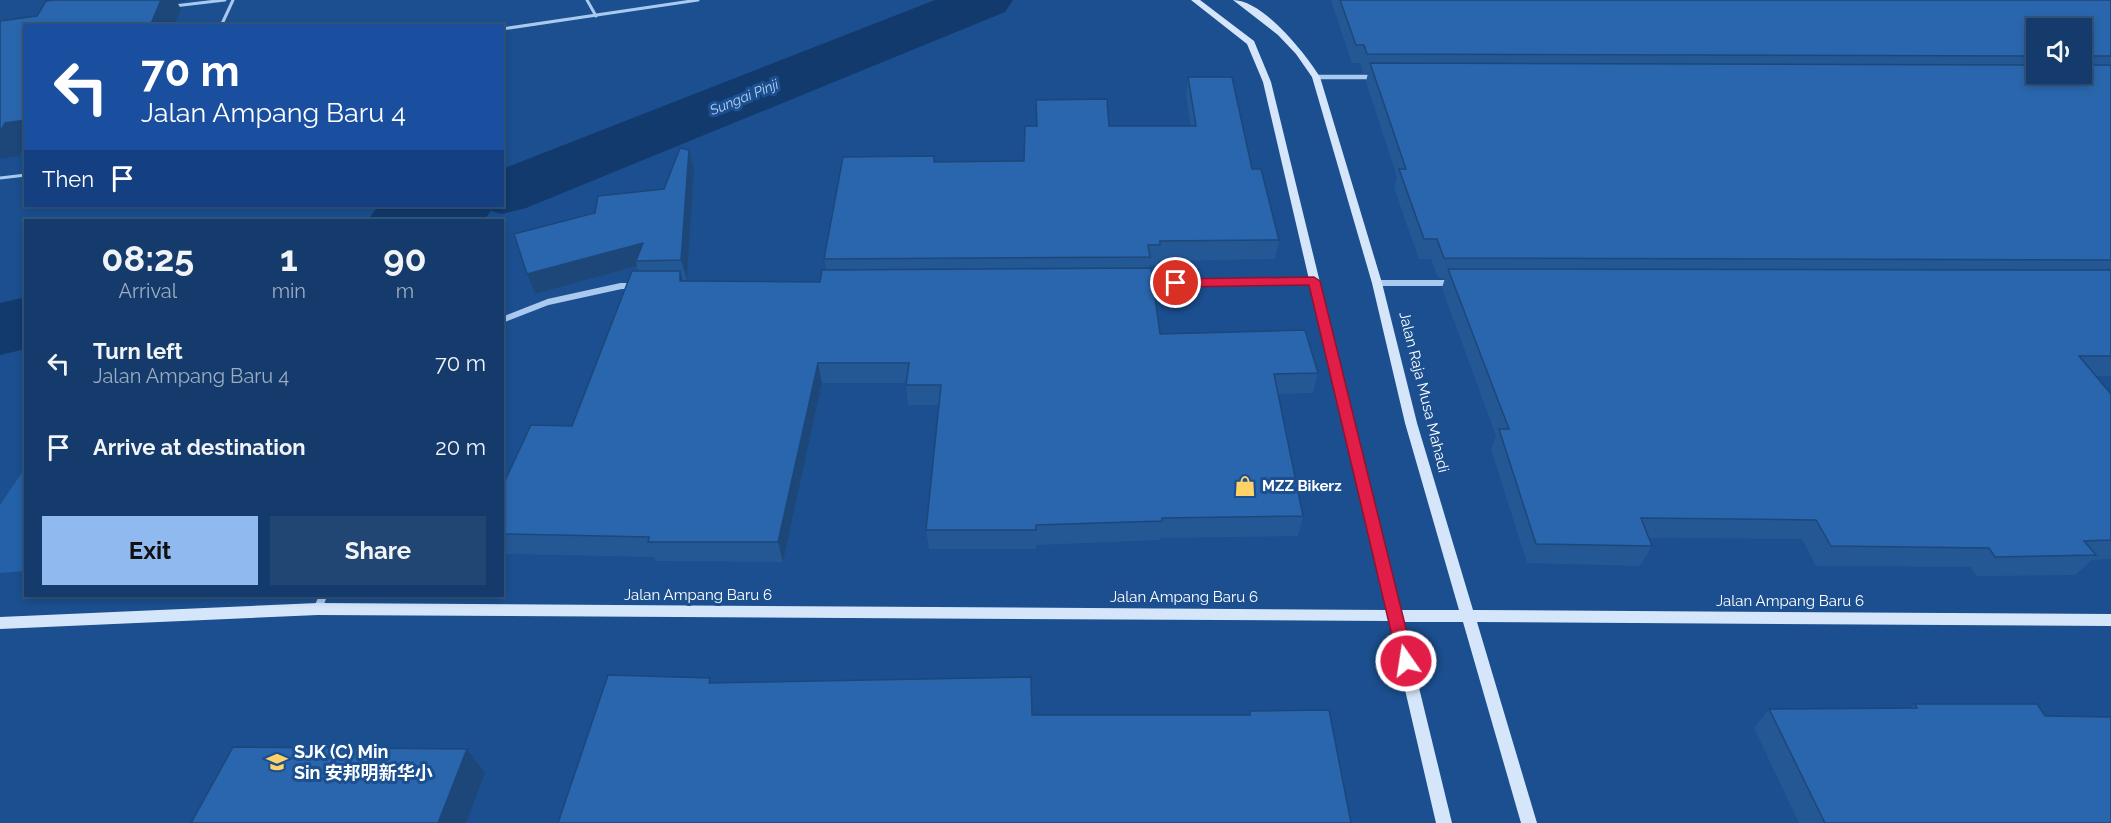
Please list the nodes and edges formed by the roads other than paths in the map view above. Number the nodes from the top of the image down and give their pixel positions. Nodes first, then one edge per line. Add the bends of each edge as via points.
1 (225, 0) edge
2 (233, 0) edge
3 (587, 0) edge
4 (699, 0) edge
5 (1195, 0) edge
6 (1237, 0) edge
7 (166, 7) dead end
8 (596, 16) junction
9 (221, 24) edge
10 (504, 28) edge
11 (1316, 77) junction
12 (1387, 77) edge
13 (24, 175) edge
14 (0, 178) edge
15 (1314, 281) junction
16 (1137, 283) edge
17 (1377, 283) junction
18 (1460, 283) edge
19 (644, 286) edge
20 (504, 319) edge
21 (320, 602) edge
22 (1395, 614) junction
23 (1468, 615) junction
24 (2111, 620) edge
25 (0, 623) edge
26 (1444, 823) edge
27 (1529, 823) edge

1 - 7 lane
2 - 9 lane
3 - 8 lane
4 - 8 lane
5 - 15 main road via 1251,43 1267,82
6 - 11 main road, Jalan Raja Musa Mahadi via 1287,36
8 - 10 lane
11 - 12 street
11 - 17 main road, Jalan Raja Musa Mahadi
13 - 14 lane
15 - 16 street
15 - 22 main road
17 - 18 street
17 - 23 main road, Jalan Raja Musa Mahadi via 1411,423
19 - 20 street via 621,286 548,302
21 - 22 main road, Jalan Ampang Baru 6
21 - 25 main road, Jalan Ampang Baru 6
22 - 23 main road, Jalan Ampang Baru 6
22 - 26 main road
23 - 24 main road, Jalan Ampang Baru 6
23 - 27 main road, Jalan Raja Musa Mahadi

